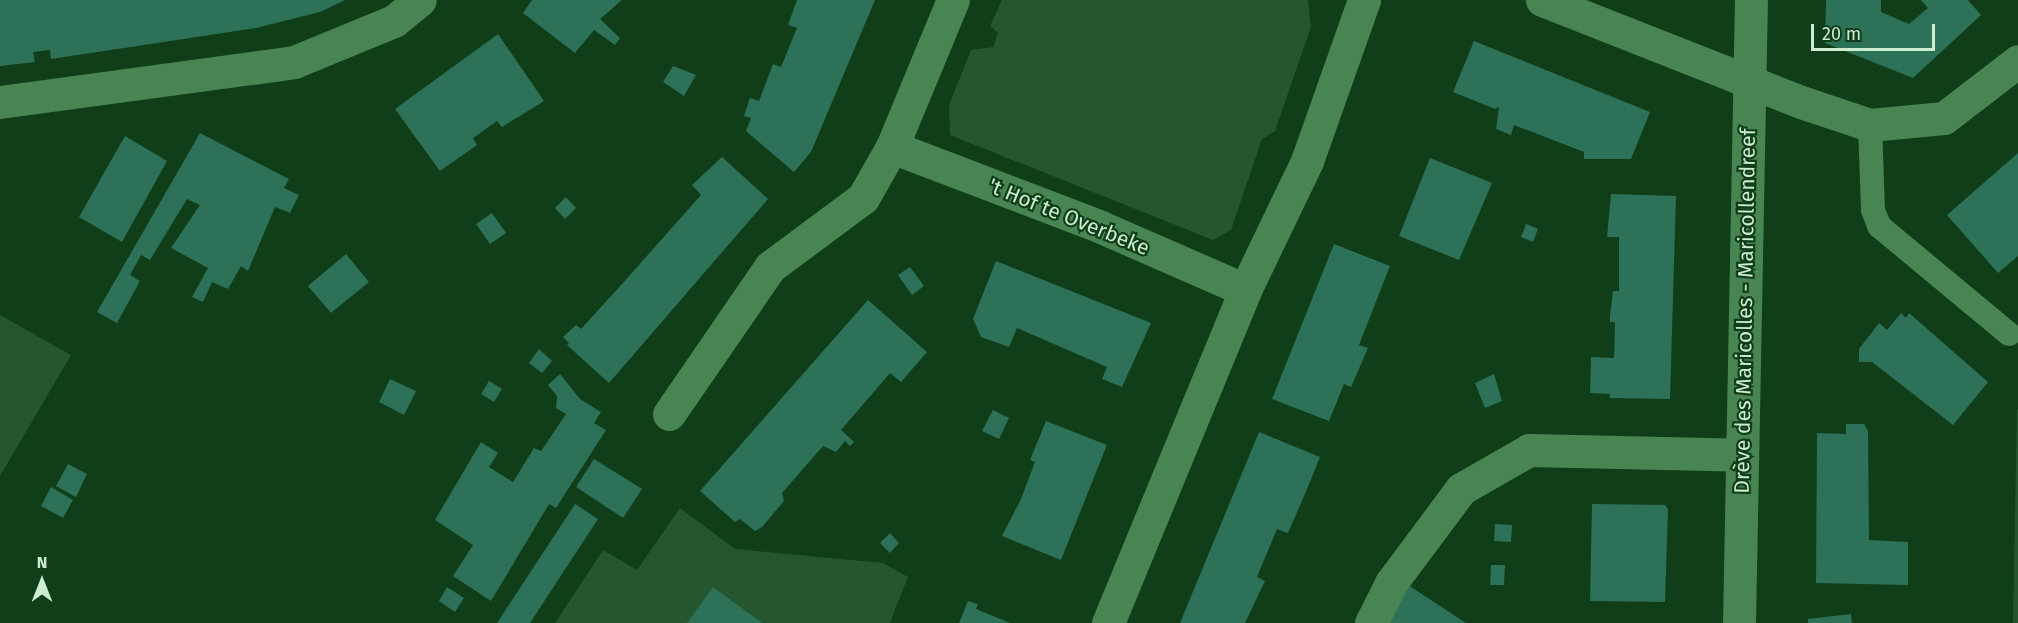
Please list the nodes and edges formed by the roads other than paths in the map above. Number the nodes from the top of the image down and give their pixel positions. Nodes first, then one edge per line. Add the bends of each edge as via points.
1 (420, 0) edge
2 (953, 0) edge
3 (1364, 0) edge
4 (1542, 0) edge
5 (1751, 0) edge
6 (2018, 61) edge
7 (1749, 82) junction
8 (0, 102) edge
9 (1870, 125) junction
10 (892, 147) junction
11 (1245, 290) junction
12 (2009, 334) dead end
13 (669, 414) dead end
14 (1742, 455) junction
15 (1108, 623) edge
16 (1371, 623) edge
17 (1739, 623) edge

1 - 8 street via 394,21 294,62
2 - 10 street
3 - 11 street via 1307,161
4 - 7 street
5 - 7 street, Drève des Maricolles - Maricollendreef
6 - 9 street via 1944,118
7 - 9 street
7 - 14 street, Drève des Maricolles - Maricollendreef
9 - 12 lane via 1873,210 1879,226
10 - 11 street, 't Hof te Overbeke via 1101,227
10 - 13 street via 863,198 770,267
11 - 15 street
14 - 16 street via 1529,450 1461,489 1391,583
14 - 17 street, Drève des Maricolles - Maricollendreef

